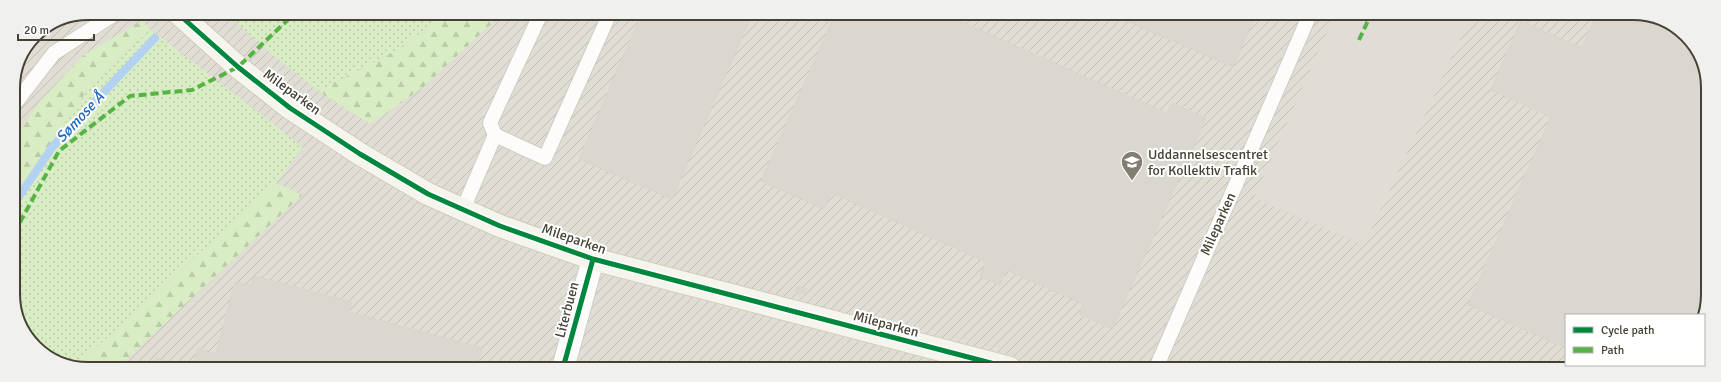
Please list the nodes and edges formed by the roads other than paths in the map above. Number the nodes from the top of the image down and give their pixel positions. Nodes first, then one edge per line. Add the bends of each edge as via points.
1 (104, 20) edge
2 (186, 20) edge
3 (538, 20) edge
4 (607, 20) edge
5 (1307, 20) edge
6 (20, 97) edge
7 (495, 135) junction
8 (463, 209) junction
9 (593, 259) junction
10 (565, 362) edge
11 (987, 362) edge
12 (1159, 362) edge

1 - 6 lane via 54,53
2 - 8 street, Mileparken via 238,67 290,108 428,194
3 - 7 lane via 490,123
4 - 7 lane via 545,158
5 - 12 lane, Mileparken
7 - 8 lane
8 - 9 street, Mileparken via 500,226
9 - 10 street, Literbuen
9 - 11 street, Mileparken

